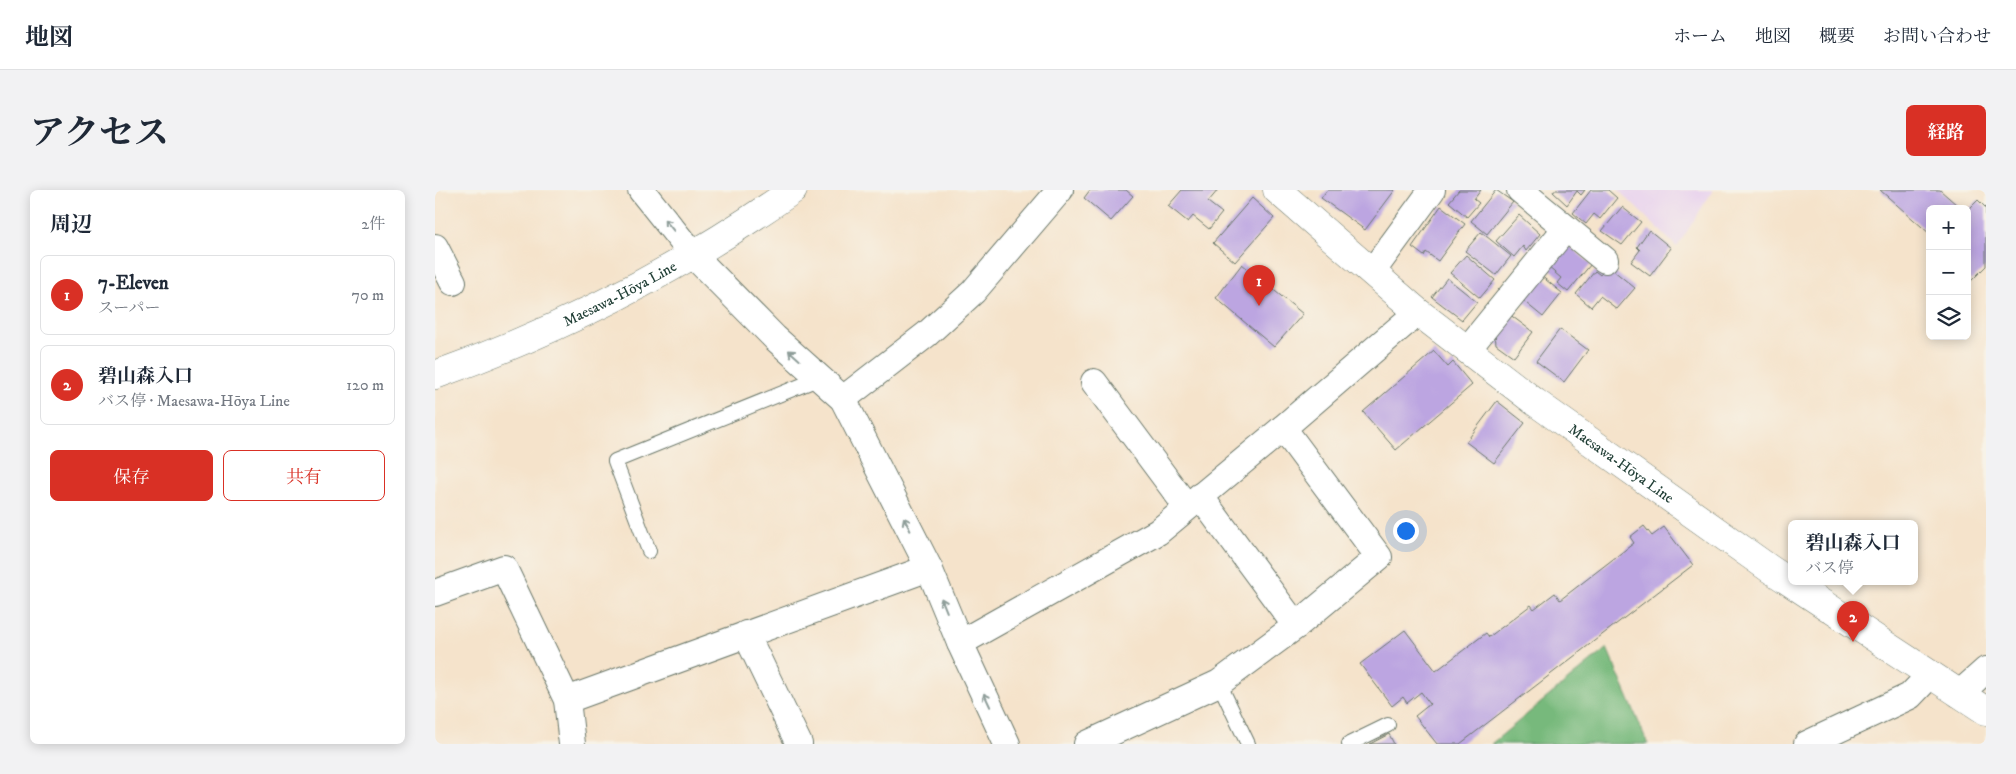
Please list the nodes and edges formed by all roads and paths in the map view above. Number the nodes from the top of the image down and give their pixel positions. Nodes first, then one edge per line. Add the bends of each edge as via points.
1 (641, 190) edge
2 (793, 190) edge
3 (1060, 190) edge
4 (1277, 190) edge
5 (1432, 190) edge
6 (1520, 190) edge
7 (1566, 228) junction
8 (435, 247) edge
9 (693, 255) junction
10 (1605, 260) dead end
11 (1372, 272) junction
12 (453, 282) dead end
13 (1418, 312) junction
14 (1467, 350) junction
15 (435, 375) edge
16 (820, 378) junction
17 (1094, 382) dead end
18 (843, 399) junction
19 (1283, 428) junction
20 (1194, 502) junction
21 (649, 552) dead end
22 (929, 568) junction
23 (1788, 581) edge
24 (1794, 585) edge
25 (435, 593) edge
26 (1296, 626) junction
27 (746, 634) junction
28 (960, 643) junction
29 (1986, 670) edge
30 (1930, 674) junction
31 (1219, 683) junction
32 (1959, 694) junction
33 (567, 700) junction
34 (1986, 711) edge
35 (1388, 725) dead end
36 (572, 744) edge
37 (799, 744) edge
38 (1007, 744) edge
39 (1087, 744) edge
40 (1248, 744) edge
41 (1349, 744) edge
42 (1807, 744) edge

9 -> 1 street
2 - 9 main road, Maesawa-Hōya Line
3 - 18 street via 973,292 927,334
4 - 11 main road, Maesawa-Hōya Line
5 - 11 street
6 - 7 street
7 - 10 street
7 - 14 street
8 - 12 street
9 - 15 main road, Maesawa-Hōya Line via 574,317
16 -> 9 street via 775,338
11 - 13 main road, Maesawa-Hōya Line
13 - 14 main road, Maesawa-Hōya Line
13 - 19 street
14 - 23 main road, Maesawa-Hōya Line via 1661,493
16 - 18 street
16 - 21 lane via 615,461
17 - 20 street
22 -> 18 street
19 - 20 street
19 - 26 street via 1379,557
20 - 26 street
20 - 28 street via 1158,532
22 - 27 street
28 -> 22 street
24 - 30 main road, Maesawa-Hōya Line
25 - 33 street via 504,568
26 - 31 street
27 - 33 street
27 - 37 street
38 -> 28 street
29 - 32 street
30 - 32 main road, Maesawa-Hōya Line
30 - 42 street via 1910,696
31 - 39 street
31 - 40 lane
32 - 34 main road, Maesawa-Hōya Line
33 - 36 street
35 - 41 lane

